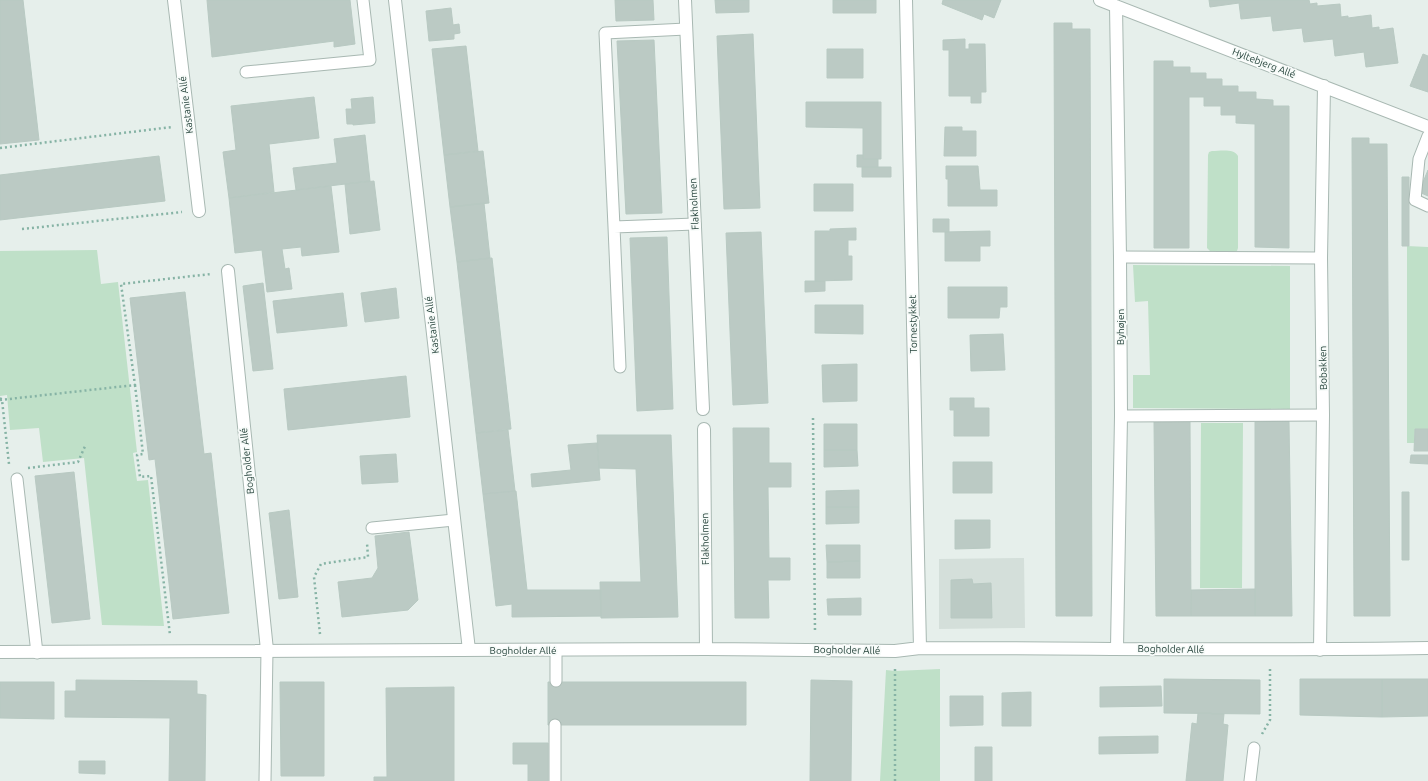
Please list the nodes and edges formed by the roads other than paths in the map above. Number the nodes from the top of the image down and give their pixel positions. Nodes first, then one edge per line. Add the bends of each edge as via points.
1 (174, 0) edge
2 (363, 0) edge
3 (395, 0) edge
4 (684, 0) edge
5 (906, 0) edge
6 (1100, 0) edge
7 (1116, 6) junction
8 (686, 29) junction
9 (246, 72) dead end
10 (1324, 86) junction
11 (1428, 127) edge
12 (1428, 136) edge
13 (1428, 206) edge
14 (199, 211) road end
15 (695, 224) junction
16 (614, 227) junction
17 (1120, 257) junction
18 (1321, 258) junction
19 (228, 271) road end
20 (620, 367) dead end
21 (703, 409) dead end
22 (1323, 415) junction
23 (1120, 416) junction
24 (704, 429) dead end
25 (14, 474) road end
26 (454, 520) junction
27 (372, 528) road end
28 (920, 648) junction
29 (1117, 648) junction
30 (1428, 648) edge
31 (706, 649) junction
32 (267, 650) junction
33 (469, 650) junction
34 (556, 650) junction
35 (1320, 650) junction
36 (0, 652) edge
37 (37, 653) junction
38 (556, 682) dead end
39 (556, 725) dead end
40 (1254, 748) road end
41 (265, 781) edge
42 (555, 781) edge
43 (1250, 781) edge

1 - 14 street, Kastanie Allé
2 - 9 lane via 370,60
3 - 26 street, Kastanie Allé
4 - 8 street, Flakholmen
5 - 28 street, Tornestykket
6 - 7 street, Hyltebjerg Allé
7 - 10 street, Hyltebjerg Allé
7 - 17 street, Byhøjen
8 - 15 street, Flakholmen
8 - 16 lane via 605,33
10 - 11 street, Hyltebjerg Allé
10 - 18 street, Bobakken
12 - 13 lane via 1419,159 1415,200
15 - 16 lane
15 - 21 street, Flakholmen
16 - 20 lane
17 - 18 lane
17 - 23 street, Byhøjen
18 - 22 street, Bobakken
19 - 32 street, Bogholder Allé
22 - 23 lane
22 - 35 street, Bobakken
23 - 29 street, Byhøjen
24 - 31 street, Flakholmen
25 - 37 lane
26 - 27 lane
26 - 33 street, Kastanie Allé
28 - 29 street, Bogholder Allé
28 - 31 street, Bogholder Allé via 895,651
29 - 35 street, Bogholder Allé
30 - 35 street, Bogholder Allé
31 - 34 street, Bogholder Allé
32 - 33 street, Bogholder Allé
32 - 37 street, Bogholder Allé
32 - 41 lane
33 - 34 street, Bogholder Allé
34 - 38 lane
36 - 37 street, Bogholder Allé
39 - 42 lane
40 - 43 lane

